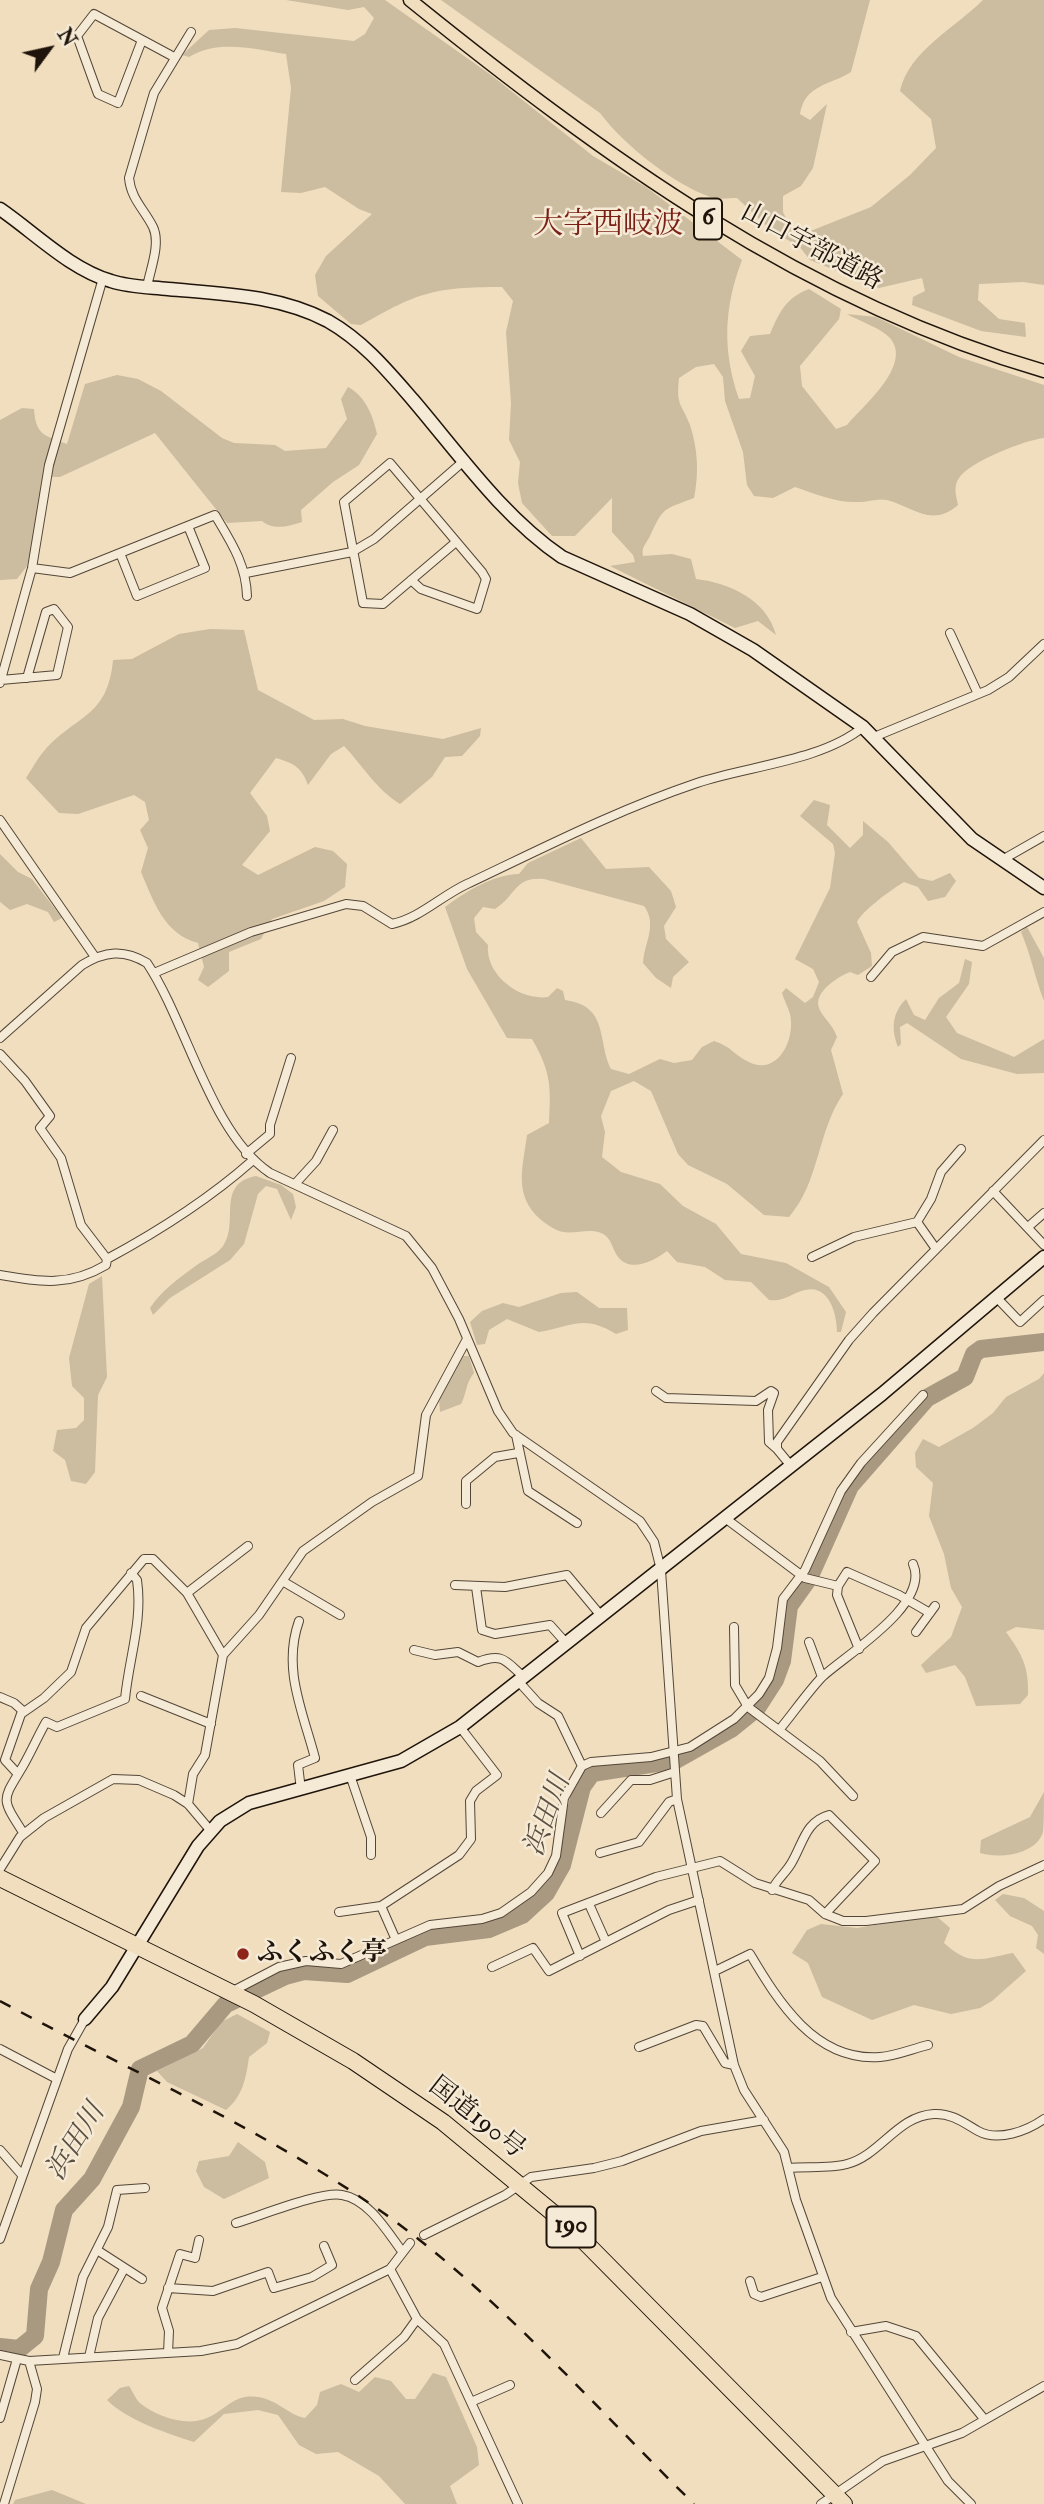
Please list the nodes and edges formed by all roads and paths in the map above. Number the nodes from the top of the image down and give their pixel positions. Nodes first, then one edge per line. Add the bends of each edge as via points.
1 (410, 0) edge
2 (191, 32) dead end
3 (142, 40) junction
4 (174, 57) junction
5 (0, 209) edge
6 (103, 278) junction
7 (147, 287) junction
8 (1044, 371) edge
9 (465, 460) junction
10 (421, 499) junction
11 (188, 526) junction
12 (457, 542) junction
13 (352, 552) junction
14 (120, 553) junction
15 (32, 568) junction
16 (246, 573) junction
17 (411, 580) junction
18 (247, 596) dead end
19 (950, 633) dead end
20 (1044, 644) edge
21 (27, 678) junction
22 (0, 681) edge
23 (978, 694) junction
24 (863, 727) junction
25 (874, 737) junction
26 (0, 820) edge
27 (1044, 836) edge
28 (1002, 860) junction
29 (1044, 888) edge
30 (1044, 912) edge
31 (95, 957) junction
32 (154, 973) junction
33 (871, 977) dead end
34 (0, 1038) edge
35 (0, 1054) edge
36 (291, 1058) dead end
37 (333, 1130) dead end
38 (1044, 1140) edge
39 (961, 1149) dead end
40 (249, 1158) junction
41 (295, 1185) junction
42 (993, 1191) junction
43 (1044, 1213) edge
44 (917, 1222) junction
45 (1028, 1227) junction
46 (1044, 1245) edge
47 (936, 1249) junction
48 (812, 1257) dead end
49 (1044, 1257) edge
50 (107, 1259) junction
51 (0, 1275) edge
52 (997, 1298) junction
53 (1044, 1300) edge
54 (467, 1339) junction
55 (656, 1391) dead end
56 (923, 1395) dead end
57 (516, 1435) junction
58 (777, 1449) junction
59 (518, 1452) junction
60 (792, 1466) junction
61 (466, 1504) dead end
62 (725, 1518) junction
63 (577, 1523) dead end
64 (248, 1546) dead end
65 (913, 1564) dead end
66 (661, 1570) junction
67 (131, 1573) junction
68 (806, 1578) junction
69 (284, 1582) junction
70 (455, 1584) dead end
71 (838, 1586) junction
72 (476, 1587) junction
73 (187, 1593) junction
74 (906, 1600) junction
75 (340, 1615) dead end
76 (601, 1617) junction
77 (299, 1621) dead end
78 (734, 1627) dead end
79 (916, 1632) dead end
80 (809, 1642) dead end
81 (567, 1644) junction
82 (859, 1649) junction
83 (414, 1650) dead end
84 (223, 1655) junction
85 (822, 1677) junction
86 (522, 1680) junction
87 (141, 1696) dead end
88 (0, 1697) edge
89 (751, 1710) junction
90 (23, 1711) junction
91 (211, 1724) junction
92 (460, 1727) junction
93 (780, 1729) junction
94 (673, 1752) junction
95 (582, 1766) junction
96 (675, 1770) junction
97 (17, 1773) junction
98 (351, 1778) junction
99 (301, 1790) junction
100 (853, 1796) dead end
101 (677, 1799) junction
102 (188, 1804) junction
103 (601, 1813) dead end
104 (210, 1830) junction
105 (24, 1834) junction
106 (600, 1853) dead end
107 (371, 1855) dead end
108 (1044, 1865) edge
109 (692, 1867) junction
110 (0, 1870) edge
111 (0, 1878) edge
112 (772, 1890) junction
113 (699, 1900) junction
114 (589, 1903) junction
115 (381, 1906) junction
116 (339, 1912) dead end
117 (825, 1913) junction
118 (396, 1940) junction
119 (606, 1942) junction
120 (139, 1946) junction
121 (580, 1956) junction
122 (492, 1967) dead end
123 (715, 1971) junction
124 (233, 1993) junction
125 (85, 2019) joint
126 (928, 2045) dead end
127 (639, 2047) dead end
128 (0, 2049) edge
129 (734, 2065) junction
130 (57, 2079) junction
131 (1044, 2119) edge
132 (764, 2120) junction
133 (0, 2150) edge
134 (788, 2168) junction
135 (22, 2175) junction
136 (519, 2184) junction
137 (145, 2188) dead end
138 (236, 2223) dead end
139 (1, 2232) edge
140 (424, 2235) dead end
141 (199, 2240) dead end
142 (410, 2243) dead end
143 (324, 2246) dead end
144 (97, 2249) junction
145 (401, 2250) junction
146 (124, 2269) junction
147 (390, 2269) junction
148 (822, 2277) junction
149 (142, 2279) dead end
150 (750, 2281) dead end
151 (168, 2288) junction
152 (417, 2319) junction
153 (851, 2332) junction
154 (168, 2353) junction
155 (0, 2355) edge
156 (89, 2357) junction
157 (63, 2358) junction
158 (17, 2359) junction
159 (29, 2361) junction
160 (355, 2380) dead end
161 (510, 2385) dead end
162 (1044, 2386) edge
163 (471, 2402) junction
164 (0, 2418) edge
165 (985, 2420) junction
166 (925, 2446) junction
167 (832, 2501) edge
168 (4, 2504) edge
169 (518, 2504) edge
170 (971, 2504) edge

1 - 8 main road, 山口宇部道路 / 6 via 587,137 741,239 856,300 963,345
2 - 4 street
3 - 3 street via 94,14 77,36 98,94 118,103
3 - 4 street
4 - 7 street via 154,93 129,178 130,191 156,240
5 - 6 street
6 - 7 street
6 - 15 street via 49,465
7 - 9 street via 266,299 329,322 371,353
9 - 10 street
9 - 24 street via 526,528 562,557 718,628
10 - 12 street
10 - 13 street
10 - 13 street via 390,463 344,502
11 - 14 street
11 - 14 street via 205,568 137,596
11 - 16 street via 215,515
12 - 17 street
12 - 17 street via 486,579 478,609 421,589
13 - 16 street
13 - 17 street via 363,603 383,604
14 - 15 street via 70,573
15 - 22 street
16 - 18 street
19 - 23 street
20 - 23 street via 1009,677
21 - 21 street via 57,675 68,627 54,610 46,612
21 - 22 street
23 - 25 street
24 - 25 street
24 - 32 street via 826,748 706,780 604,818 463,886 406,921 392,924 363,906 346,904 251,932
25 - 28 street via 958,826
26 - 31 street
27 - 28 street
28 - 29 street
30 - 33 street via 983,946 934,936 905,943 892,951
31 - 32 street via 124,953 147,962
31 - 34 street
32 - 40 street via 220,1111
35 - 50 street via 50,1116 40,1128 61,1158 81,1225
36 - 40 street via 270,1134
37 - 41 street via 316,1161
38 - 42 street
39 - 44 street via 941,1172
40 - 41 street
40 - 50 street via 225,1184 139,1244
41 - 54 street via 407,1236 432,1268
42 - 45 street
42 - 47 street
43 - 45 street
44 - 47 street
44 - 48 street via 854,1237
45 - 46 street
47 - 58 street via 849,1340 786,1429
49 - 52 street
50 - 51 street via 106,1265 77,1280
52 - 53 street via 1020,1322
52 - 60 street
54 - 57 street via 498,1411
54 - 69 street via 425,1415 418,1476 312,1543
55 - 58 street via 666,1398 756,1401 771,1391 769,1442
56 - 68 street via 849,1477
57 - 59 street
57 - 66 street via 640,1521 654,1542
58 - 60 street
59 - 61 street via 495,1457 467,1480
59 - 63 street via 528,1491
60 - 62 street
62 - 66 street
62 - 68 street
64 - 73 street
65 - 74 street via 917,1583
66 - 76 street
66 - 94 street
67 - 73 street via 144,1559 153,1559
67 - 90 street via 86,1628 71,1672
67 - 97 street via 137,1580 139,1605 125,1699 57,1727 46,1722
68 - 71 street
68 - 89 street via 783,1599 778,1648 769,1678
69 - 75 street
69 - 84 street
70 - 72 street
71 - 74 street via 847,1572
71 - 82 street via 837,1595
72 - 76 street via 505,1587 567,1575
72 - 81 street via 482,1630 495,1634 550,1625
73 - 84 street
74 - 79 street via 932,1610
74 - 82 street
76 - 81 street
77 - 99 street via 291,1677 315,1759 298,1765
78 - 89 street via 735,1685
80 - 85 street
81 - 86 street
82 - 85 street
83 - 86 street via 435,1655 458,1652 478,1662 507,1660
84 - 91 street
85 - 93 street
86 - 92 street
86 - 95 street via 538,1703 558,1716
87 - 91 street
88 - 90 street
89 - 93 street
89 - 94 street
90 - 97 street via 5,1760
91 - 102 street
92 - 98 street via 401,1761
92 - 115 street via 497,1775 470,1801 471,1839 441,1870
93 - 100 street
94 - 95 street
94 - 96 street
95 - 118 street via 564,1798 556,1856 531,1892 500,1913 430,1925
96 - 101 street
96 - 103 street via 650,1780 631,1780
97 - 105 street via 10,1782 7,1803
98 - 99 street
98 - 107 street via 371,1837
99 - 104 street via 249,1803
101 - 106 street via 669,1802 639,1842
101 - 109 street
102 - 104 street
102 - 105 street via 139,1780 113,1779
104 - 120 street
105 - 110 street
108 - 117 street via 950,1913 913,1913 866,1922 843,1921
109 - 112 street via 720,1861
109 - 113 street
109 - 114 street
111 - 120 highway, 国道190号 / 190
112 - 117 street via 795,1894
112 - 117 street via 817,1818 830,1815 875,1861
113 - 119 street
113 - 123 street
114 - 119 street
114 - 121 street via 562,1913
115 - 116 street
115 - 118 street
118 - 124 street via 341,1964 306,1961 279,1967
119 - 121 street
120 - 124 highway, 国道190号 / 190
120 - 125 street
121 - 122 street via 549,1971 534,1948
123 - 126 street via 750,1954 790,2016 817,2038 857,2056 880,2057
123 - 129 street
124 - 136 highway, 国道190号 / 190 via 400,2091
125 - 130 street
127 - 129 street via 703,2025 724,2063
128 - 130 street
129 - 132 street
130 - 135 street
131 - 134 street via 1031,2129 994,2134 980,2133 956,2117 937,2113 917,2116 848,2164
132 - 134 street via 784,2152
132 - 136 street via 701,2131 622,2161 549,2172
133 - 135 street
134 - 148 street
135 - 139 street
136 - 140 street
136 - 167 highway, 国道190号 / 190 via 570,2227
137 - 144 street via 117,2190
138 - 145 street via 325,2196 344,2195 368,2210
141 - 151 street via 195,2258 180,2254
142 - 145 street
143 - 151 street via 331,2265 312,2277 274,2288 268,2272 213,2291
144 - 146 street
144 - 157 street via 83,2277
145 - 147 street
146 - 149 street
146 - 156 street via 98,2318
147 - 152 street
147 - 154 street via 237,2344
148 - 150 street via 761,2297 754,2294
148 - 153 street
151 - 154 street via 162,2308 169,2331
152 - 160 street via 404,2337
152 - 163 street via 444,2344
153 - 165 street via 886,2326 916,2336
153 - 166 street
154 - 156 street
155 - 158 street
156 - 157 street
157 - 159 street
158 - 159 street
158 - 164 street
159 - 168 street via 37,2389 35,2402
161 - 163 street
162 - 165 street
163 - 169 street
165 - 166 street
166 - 167 street via 883,2461
166 - 170 street via 948,2481

